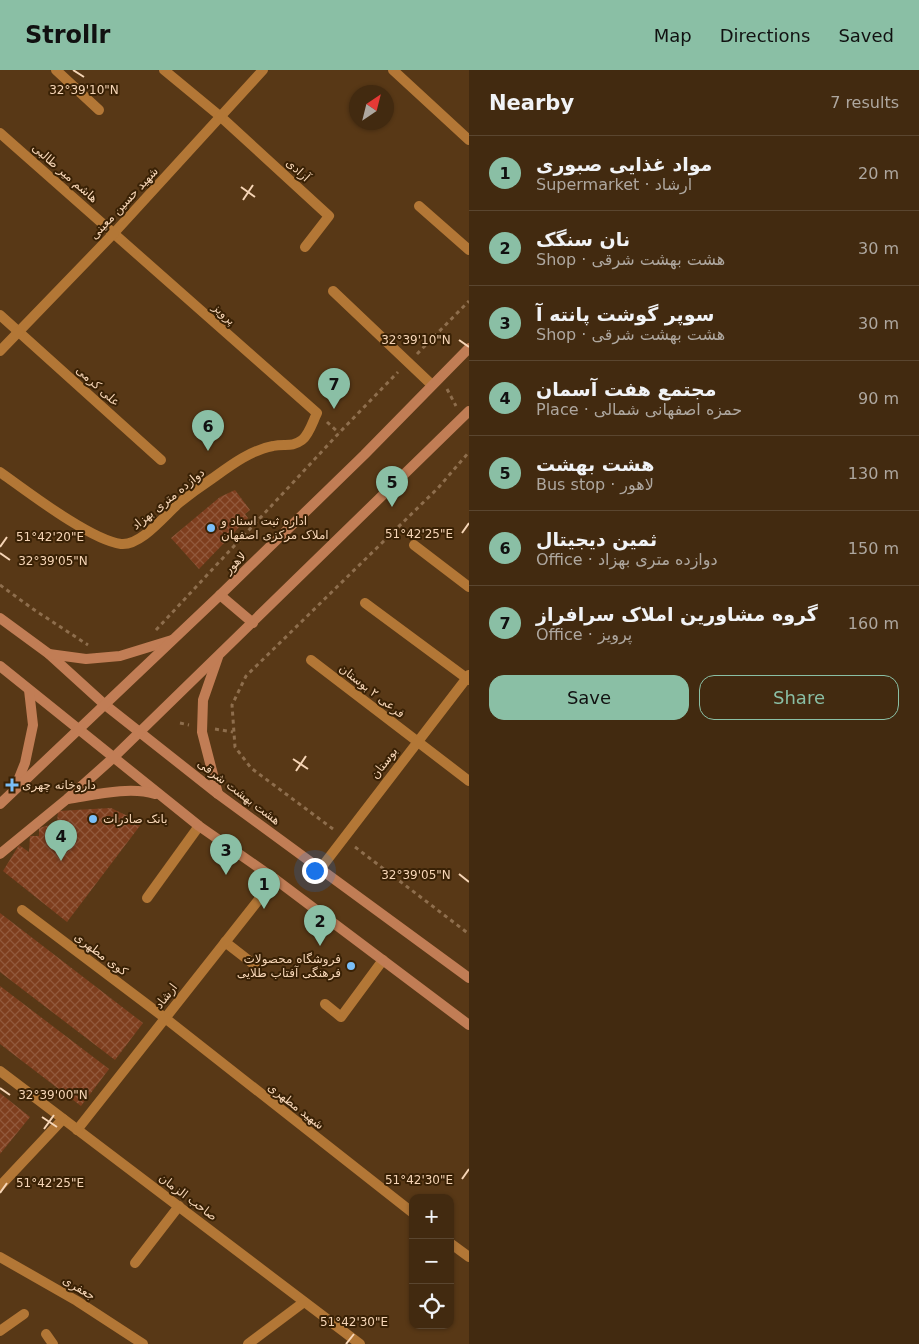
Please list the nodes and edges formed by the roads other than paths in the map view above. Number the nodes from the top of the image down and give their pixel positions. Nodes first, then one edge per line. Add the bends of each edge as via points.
1 (56, 70) edge
2 (164, 70) edge
3 (263, 70) edge
4 (393, 70) edge
5 (99, 110) dead end
6 (221, 117) junction
7 (0, 132) edge
8 (469, 140) edge
9 (419, 206) dead end
10 (114, 233) junction
11 (305, 247) dead end
12 (469, 250) edge
13 (333, 291) dead end
14 (0, 315) edge
15 (19, 332) junction
16 (469, 348) edge
17 (0, 351) edge
18 (432, 386) junction
19 (469, 410) edge
20 (316, 413) joint
21 (161, 460) dead end
22 (0, 472) edge
23 (414, 545) dead end
24 (469, 587) edge
25 (220, 595) junction
26 (365, 603) dead end
27 (0, 618) edge
28 (253, 623) junction
29 (175, 639) junction
30 (49, 654) junction
31 (219, 656) junction
32 (312, 660) dead end
33 (0, 666) edge
34 (468, 678) edge
35 (29, 690) junction
36 (104, 704) junction
37 (79, 730) junction
38 (140, 732) junction
39 (416, 742) junction
40 (113, 758) junction
41 (469, 781) edge
42 (13, 792) junction
43 (218, 794) junction
44 (161, 796) junction
45 (67, 799) junction
46 (0, 804) edge
47 (200, 826) junction
48 (0, 854) edge
49 (321, 868) junction
50 (275, 879) junction
51 (147, 898) dead end
52 (22, 910) dead end
53 (225, 942) junction
54 (383, 960) junction
55 (256, 966) dead end
56 (469, 978) edge
57 (325, 1004) dead end
58 (165, 1018) junction
59 (469, 1025) edge
60 (0, 1071) edge
61 (63, 1119) junction
62 (78, 1130) junction
63 (0, 1186) edge
64 (179, 1206) junction
65 (409, 1210) edge
66 (454, 1246) edge
67 (0, 1257) edge
68 (469, 1257) edge
69 (135, 1263) dead end
70 (304, 1302) junction
71 (24, 1314) dead end
72 (0, 1331) edge
73 (46, 1334) dead end
74 (53, 1344) edge
75 (143, 1344) edge
76 (248, 1344) edge
77 (360, 1344) edge

1 - 5 street
2 - 6 street
3 - 6 street, شهید حسین معینی
4 - 8 street
6 - 10 street, شهید حسین معینی
6 - 11 street, آزادی via 329,216
7 - 10 street, هاشم میر طالبی
9 - 12 street
10 - 15 street, شهید حسین معینی
10 - 20 street, پرویز
13 - 18 street
14 - 15 street, علی کرمی
15 - 17 street, شهید حسین معینی
15 - 21 street, علی کرمی
16 - 18 main road, لاهور
18 - 25 main road, لاهور
19 - 28 main road
20 - 22 street, دوازده متری بهزاد via 304,439 292,445 274,445 250,454 213,477 145,534 128,543 102,538
23 - 24 street
25 - 28 main road
25 - 29 main road, لاهور
26 - 34 street
27 - 30 main road, هشت بهشت شرقی
28 - 31 main road
29 - 30 main road via 120,656 86,659
29 - 36 main road, لاهور
30 - 36 main road, هشت بهشت شرقی
31 - 38 main road
31 - 43 main road via 203,700 202,732
32 - 39 street, فرعی ۲ بوستان
33 - 35 main road
34 - 39 street, بوستان
35 - 37 main road
35 - 42 main road via 34,726
36 - 37 main road, لاهور
36 - 38 main road, هشت بهشت شرقی
37 - 40 main road
37 - 42 main road, لاهور
38 - 40 main road
38 - 43 main road, هشت بهشت شرقی
39 - 41 street, فرعی ۲ بوستان
39 - 49 street, بوستان
40 - 44 main road
40 - 45 main road
42 - 46 main road, لاهور
43 - 49 main road, هشت بهشت شرقی
44 - 45 main road via 144,791
44 - 47 main road
45 - 48 main road
47 - 50 main road
47 - 51 street
49 - 56 main road, هشت بهشت شرقی
50 - 53 street, ارشاد
50 - 54 main road
52 - 58 street, کوی مطهری
53 - 55 street
53 - 58 street, ارشاد
54 - 57 street via 341,1017
54 - 59 main road
58 - 62 street, ارشاد
58 - 65 street, شهید مطهری
60 - 61 street, صاحب الزمان
61 - 62 street, صاحب الزمان
61 - 63 street
62 - 64 street, صاحب الزمان
64 - 69 street
64 - 70 street, صاحب الزمان
66 - 68 street
67 - 75 street, جعفری
70 - 76 street
70 - 77 street, صاحب الزمان
71 - 72 street
73 - 74 street

